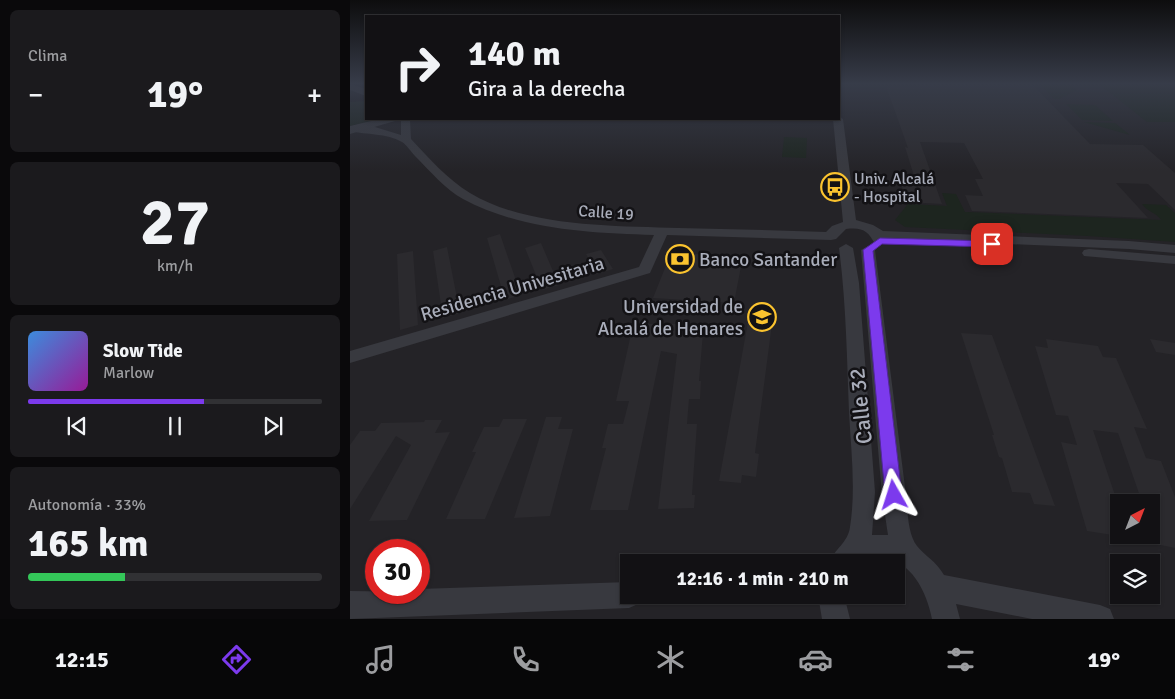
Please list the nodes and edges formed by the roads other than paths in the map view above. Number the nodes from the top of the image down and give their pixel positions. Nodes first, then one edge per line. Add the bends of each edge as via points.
1 (387, 120) edge
2 (406, 120) edge
3 (838, 120) edge
4 (352, 129) edge
5 (406, 140) junction
6 (850, 224) junction
7 (662, 232) junction
8 (839, 242) junction
9 (876, 242) junction
10 (1175, 249) edge
11 (1175, 260) edge
12 (350, 357) edge
13 (850, 554) edge
14 (855, 554) edge
15 (908, 555) junction
16 (939, 587) junction
17 (620, 595) edge
18 (834, 604) edge
19 (350, 605) edge
20 (836, 619) edge
21 (946, 619) edge
22 (1100, 619) edge

1 - 4 street
2 - 5 street
3 - 6 street
4 - 5 street, Calle 19 via 375,130
5 - 7 street, Calle 19 via 446,181 466,196 497,210 591,229
6 - 8 street via 834,230
6 - 9 street via 868,227
7 - 8 street, Calle 19
7 - 12 street, Residencia Univesitaria via 645,270
8 - 9 street, Calle 19
8 - 13 street, Calle 32 via 851,283 864,492 862,529
9 - 10 street via 1119,244
9 - 11 street via 1010,245
9 - 15 street, Calle 32 via 894,495 899,531
14 - 15 street via 879,546 894,548
15 - 16 street
16 - 21 street
16 - 22 street
17 - 19 street
18 - 20 street

